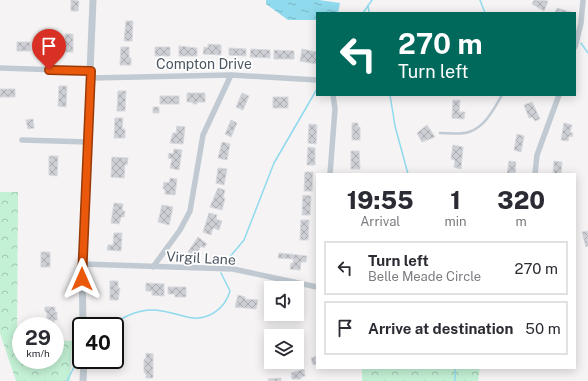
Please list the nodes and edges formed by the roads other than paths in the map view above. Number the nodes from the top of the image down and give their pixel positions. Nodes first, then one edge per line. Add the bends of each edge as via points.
1 (93, 0) edge
2 (583, 0) edge
3 (576, 43) edge
4 (0, 68) edge
5 (91, 74) junction
6 (231, 75) junction
7 (316, 80) edge
8 (333, 96) edge
9 (501, 96) edge
10 (559, 96) edge
11 (440, 133) dead end
12 (22, 140) dead end
13 (88, 142) junction
14 (330, 173) edge
15 (535, 173) edge
16 (82, 264) junction
17 (154, 267) junction
18 (316, 287) edge
19 (84, 317) edge
20 (83, 369) edge
21 (82, 381) edge

1 - 5 street
2 - 3 street
4 - 5 street, Compton Drive
5 - 6 street, Compton Drive
5 - 13 street
6 - 7 street, Compton Drive
6 - 17 street via 203,134 187,217
8 - 14 street via 335,109
9 - 11 lane via 492,113 476,129 463,133
10 - 15 street via 537,156
12 - 13 street
13 - 16 street
16 - 17 street, Virgil Lane
16 - 19 street
17 - 18 street, Virgil Lane via 233,269
20 - 21 street

